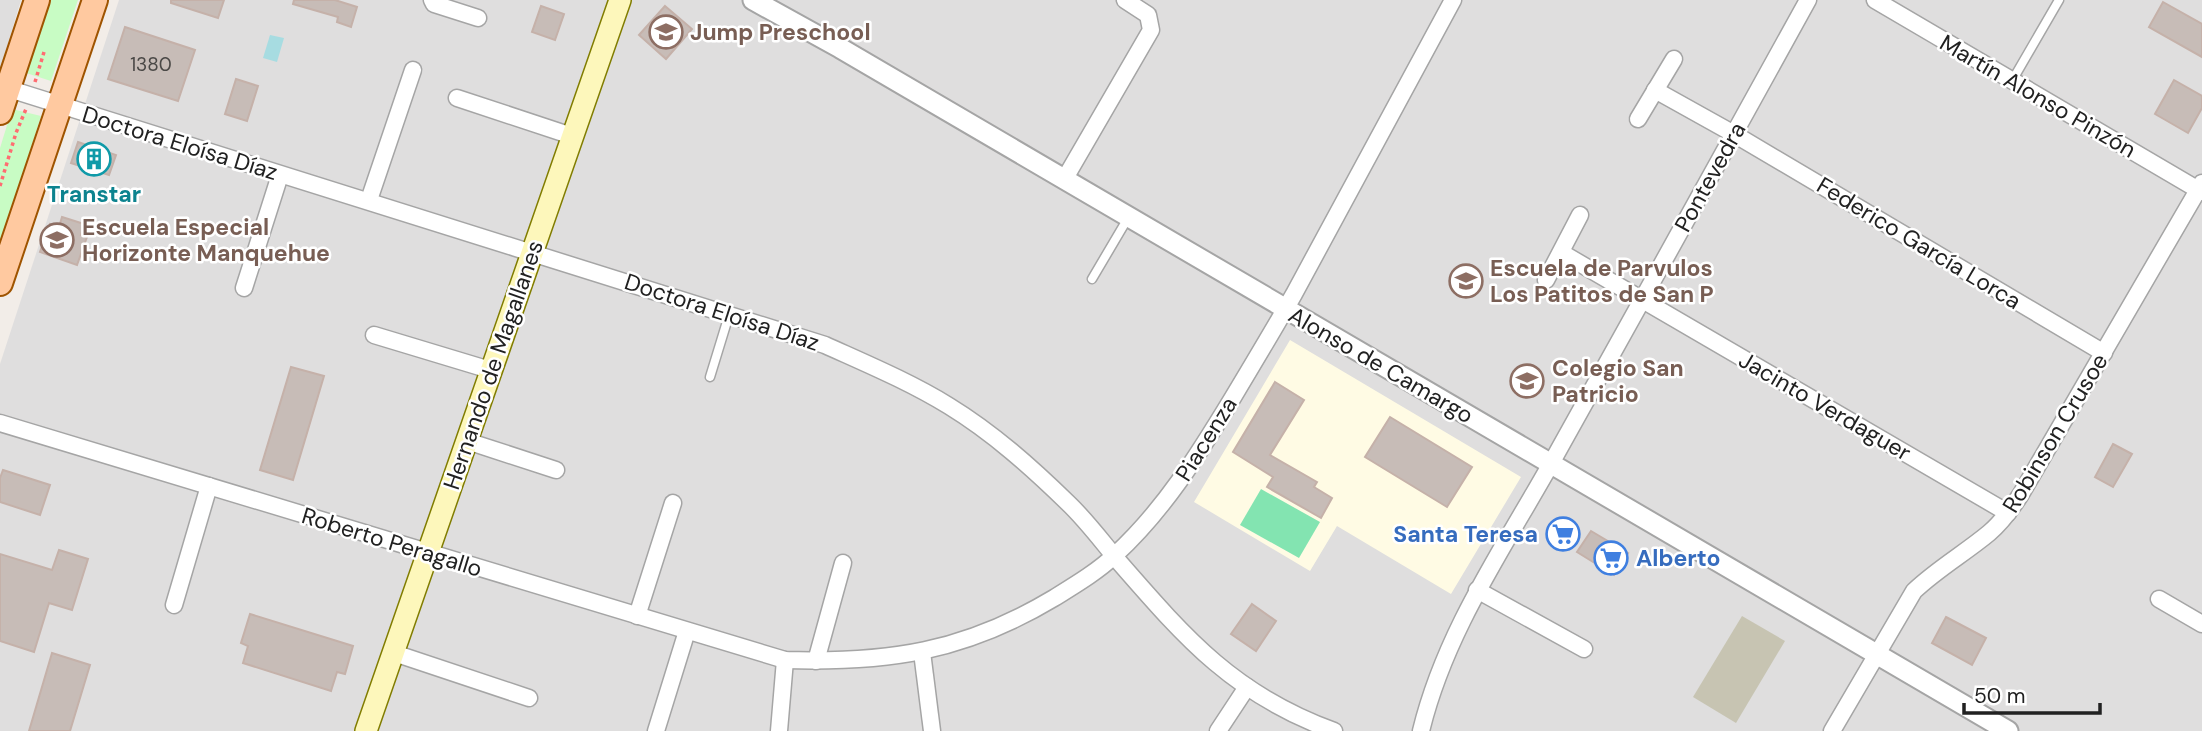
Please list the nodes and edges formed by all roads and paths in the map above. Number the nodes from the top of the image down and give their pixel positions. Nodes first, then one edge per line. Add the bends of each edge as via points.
1 (37, 0) edge
2 (95, 0) edge
3 (432, 0) edge
4 (620, 0) edge
5 (753, 0) edge
6 (1125, 0) edge
7 (1453, 0) edge
8 (1808, 0) edge
9 (1875, 0) edge
10 (2059, 0) edge
11 (478, 18) dead end
12 (1674, 59) dead end
13 (413, 69) dead end
14 (2012, 80) junction
15 (4, 87) edge
16 (1655, 90) junction
17 (457, 98) dead end
18 (60, 105) junction
19 (0, 112) edge
20 (1639, 119) dead end
21 (1734, 134) junction
22 (572, 136) junction
23 (280, 175) junction
24 (1065, 180) junction
25 (2201, 188) edge
26 (369, 201) junction
27 (1580, 215) dead end
28 (1128, 218) junction
29 (532, 253) junction
30 (1562, 253) junction
31 (1092, 279) dead end
32 (1546, 280) dead end
33 (0, 283) edge
34 (244, 288) dead end
35 (1643, 299) junction
36 (1285, 310) junction
37 (729, 315) junction
38 (374, 335) dead end
39 (2104, 353) junction
40 (490, 370) junction
41 (710, 377) dead end
42 (0, 423) edge
43 (467, 441) junction
44 (1551, 465) junction
45 (556, 470) dead end
46 (209, 486) junction
47 (673, 503) dead end
48 (2008, 513) junction
49 (428, 552) junction
50 (1114, 556) junction
51 (843, 563) dead end
52 (1478, 590) junction
53 (2159, 599) dead end
54 (174, 605) dead end
55 (637, 615) junction
56 (2202, 624) edge
57 (687, 631) junction
58 (1584, 649) dead end
59 (922, 652) junction
60 (394, 653) junction
61 (1877, 654) junction
62 (785, 660) junction
63 (816, 661) junction
64 (1247, 687) junction
65 (529, 698) dead end
66 (366, 731) edge
67 (656, 731) edge
68 (779, 731) edge
69 (932, 731) edge
70 (1217, 731) edge
71 (1334, 731) edge
72 (1421, 731) edge
73 (1832, 731) edge
74 (2008, 731) edge

1 - 15 main road
2 - 18 main road
3 - 11 street
4 - 22 main road, Hernando de Magallanes
5 - 24 street, Alonso de Camargo
6 - 24 street via 1148,15 1151,30
7 - 36 street, Piacenza
8 - 21 street, Pontevedra
9 - 14 street, Martín Alonso Pinzón
10 - 14 lane
12 - 16 street
13 - 26 street
14 - 25 street, Martín Alonso Pinzón
15 - 18 street, Doctora Eloísa Díaz
15 - 19 main road
16 - 20 street
16 - 21 street, Federico García Lorca
17 - 22 street
18 - 23 street, Doctora Eloísa Díaz
18 - 33 main road
21 - 35 street, Pontevedra
21 - 39 street, Federico García Lorca
22 - 29 main road, Hernando de Magallanes
23 - 26 street, Doctora Eloísa Díaz
23 - 34 street
24 - 28 street, Alonso de Camargo
25 - 39 street, Robinson Crusoe
26 - 29 street, Doctora Eloísa Díaz
27 - 30 street
28 - 31 lane
28 - 36 street, Alonso de Camargo
29 - 37 street, Doctora Eloísa Díaz
29 - 40 main road, Hernando de Magallanes
30 - 32 street
30 - 35 street, Jacinto Verdaguer
35 - 44 street, Pontevedra
35 - 48 street, Jacinto Verdaguer
36 - 44 street, Alonso de Camargo
36 - 50 street, Piacenza via 1178,484
37 - 41 lane
37 - 50 street, Doctora Eloísa Díaz via 825,345 949,406 1026,463 1071,505
38 - 40 street
39 - 48 street, Robinson Crusoe
40 - 43 main road, Hernando de Magallanes
42 - 46 street, Roberto Peragallo
43 - 45 street
43 - 49 main road, Hernando de Magallanes
44 - 52 street, Pontevedra
44 - 61 street, Alonso de Camargo
46 - 49 street, Roberto Peragallo
46 - 54 street
47 - 55 street
48 - 61 street, Robinson Crusoe via 1914,591
49 - 55 street, Roberto Peragallo
49 - 60 main road, Hernando de Magallanes
50 - 59 street, Piacenza via 1024,615
50 - 64 street, Doctora Eloísa Díaz via 1178,629
51 - 63 street
52 - 58 street
52 - 72 street, Pontevedra via 1442,664
53 - 56 street
55 - 57 street, Roberto Peragallo
57 - 62 street, Roberto Peragallo
57 - 67 street
59 - 63 street, Piacenza via 870,660
59 - 69 street
60 - 65 street
60 - 66 main road, Hernando de Magallanes
61 - 73 street, Robinson Crusoe
61 - 74 street, Alonso de Camargo
62 - 63 street, Piacenza
62 - 68 street
64 - 70 street
64 - 71 street, Doctora Eloísa Díaz via 1270,704

